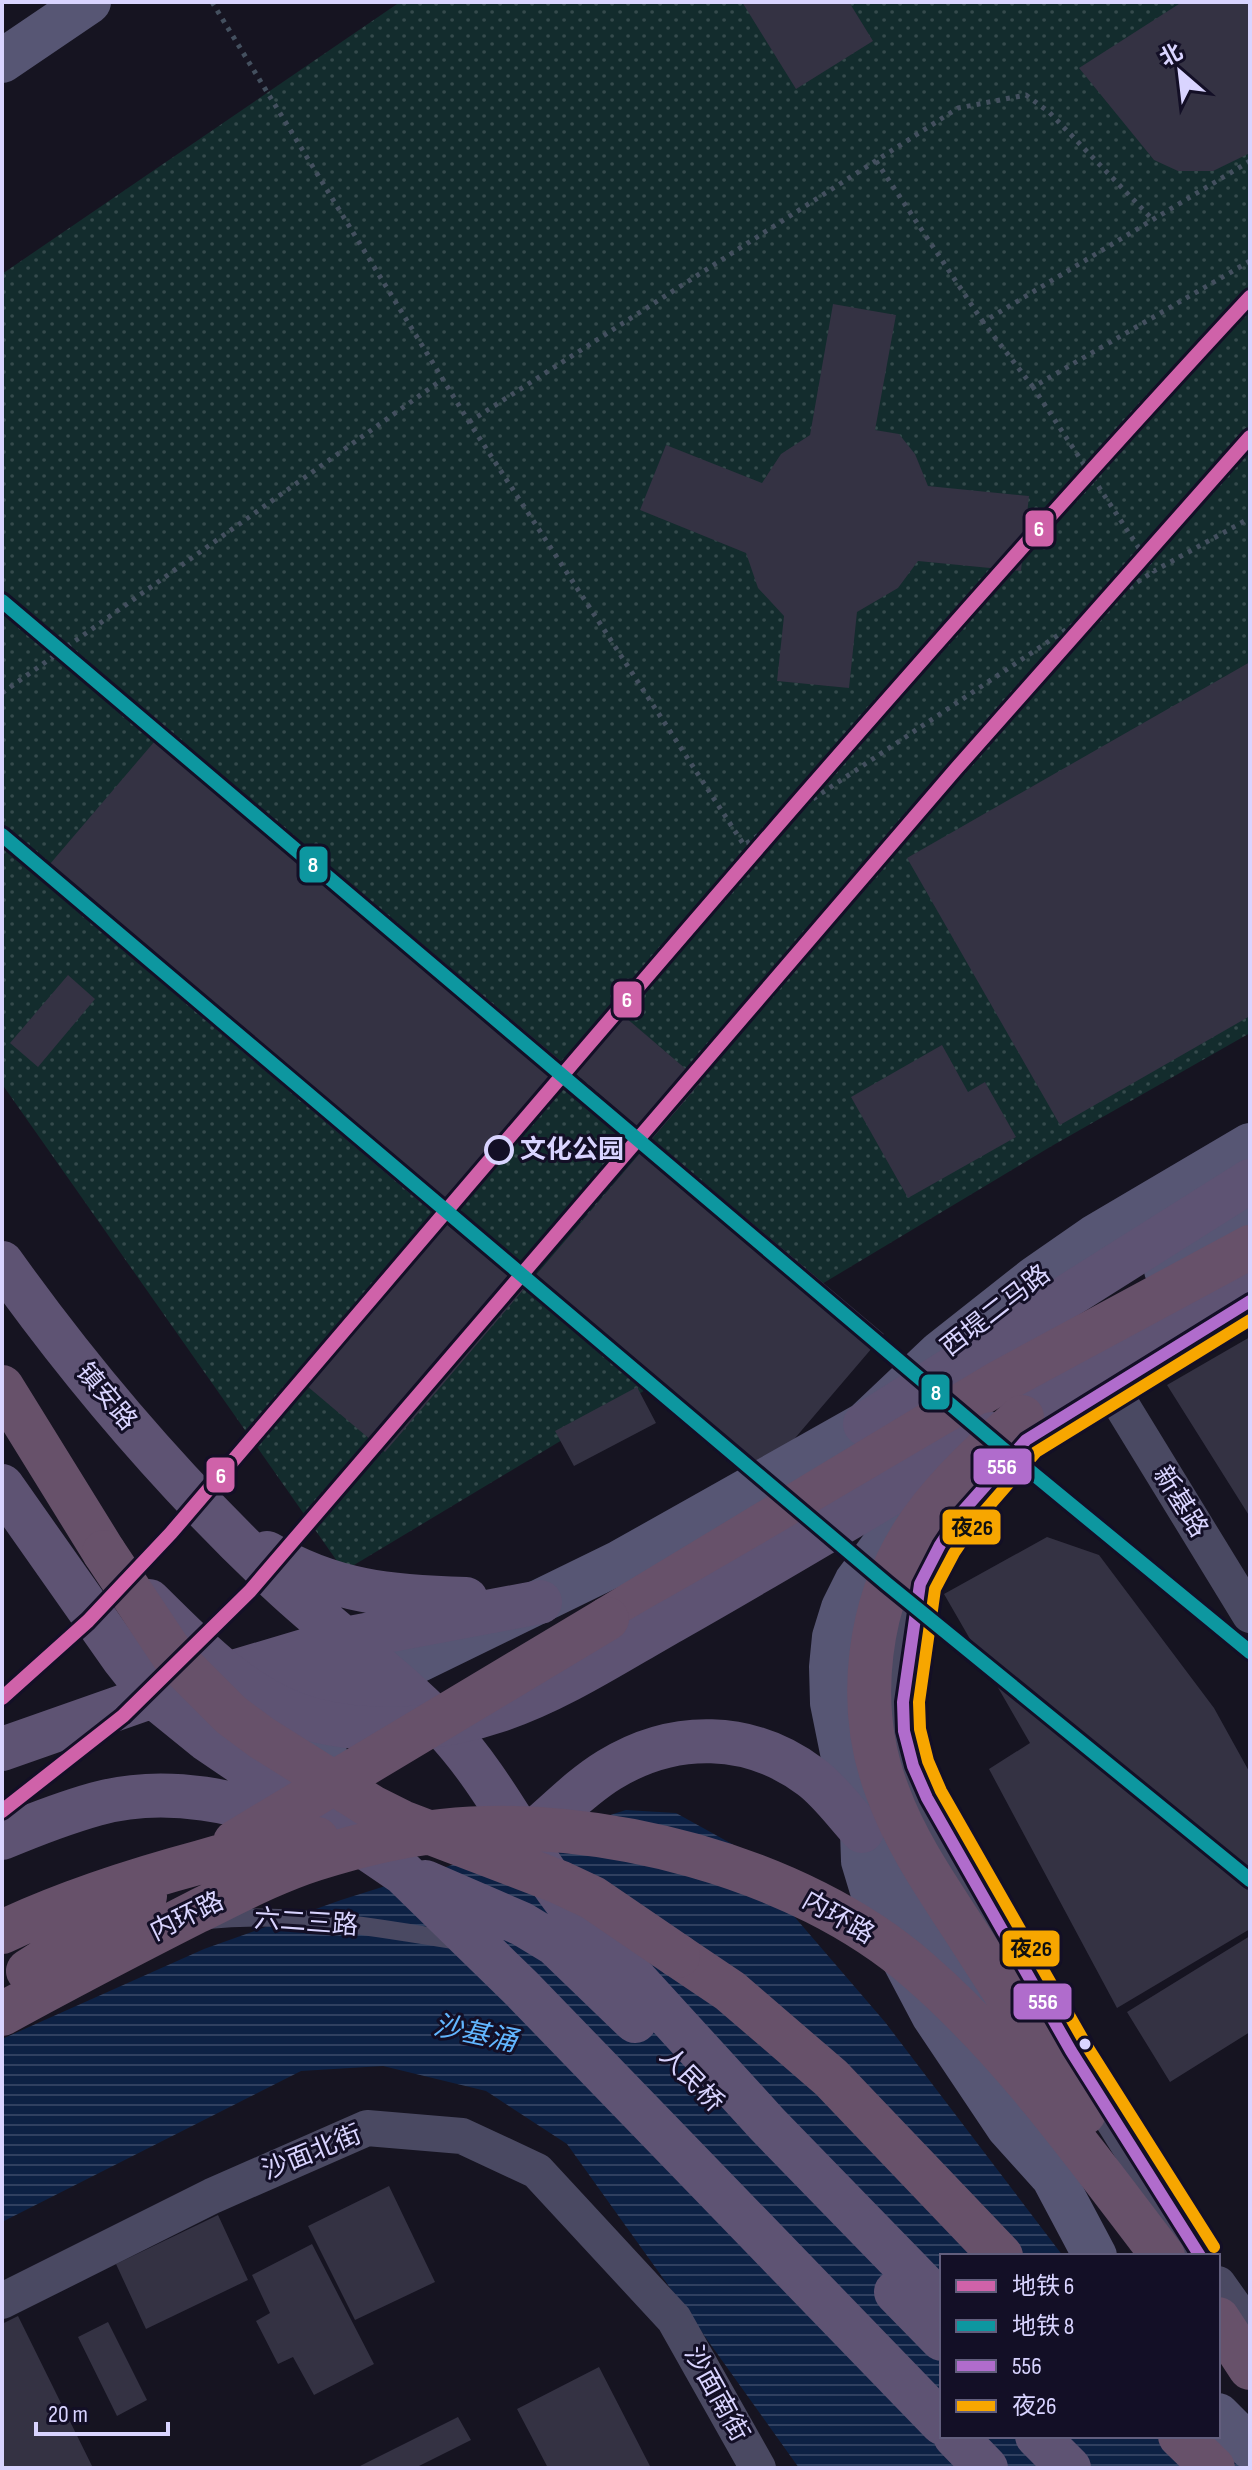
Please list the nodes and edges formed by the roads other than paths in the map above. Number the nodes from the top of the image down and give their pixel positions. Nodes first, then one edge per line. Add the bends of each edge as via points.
1 (89, 2) edge
2 (2, 61) edge
3 (1250, 1145) edge
4 (1250, 1181) edge
5 (1250, 1220) edge
6 (1250, 1247) edge
7 (2, 1263) edge
8 (1250, 1282) edge
9 (1250, 1301) edge
10 (2, 1387) edge
11 (1111, 1388) junction
12 (865, 1424) junction
13 (1024, 1428) junction
14 (2, 1486) edge
15 (219, 1524) junction
16 (104, 1552) junction
17 (540, 1602) junction
18 (1250, 1615) edge
19 (344, 1639) junction
20 (371, 1684) junction
21 (153, 1696) junction
22 (2, 1749) edge
23 (862, 1831) junction
24 (2, 1838) edge
25 (524, 1840) junction
26 (403, 1873) junction
27 (469, 1923) junction
28 (678, 1956) junction
29 (7, 1964) edge
30 (2, 2014) edge
31 (999, 2254) edge
32 (1094, 2254) edge
33 (1161, 2254) edge
34 (1176, 2254) edge
35 (1199, 2254) edge
36 (1220, 2287) edge
37 (2, 2301) edge
38 (940, 2302) edge
39 (674, 2319) joint
40 (1220, 2322) edge
41 (1250, 2329) edge
42 (1220, 2330) edge
43 (940, 2337) edge
44 (1250, 2368) edge
45 (1220, 2417) edge
46 (940, 2421) edge
47 (957, 2438) edge
48 (1039, 2438) edge
49 (1071, 2438) edge
50 (1182, 2438) edge
51 (1250, 2447) edge
52 (758, 2468) edge
53 (986, 2468) edge
54 (1069, 2468) edge
55 (1100, 2468) edge
56 (1213, 2468) edge

1 - 2 main road
3 - 12 main road, 西堤二马路 via 1035,1278 940,1353
4 - 12 main road
5 - 12 main road via 1047,1336
6 - 29 highway, bridge via 998,1383 133,1903
7 - 15 main road, 镇安路 via 88,1378
8 - 13 main road
9 - 11 main road
10 - 16 highway
11 - 13 main road
11 - 18 street, 新基路
12 - 17 main road, 西堤二马路
13 - 16 main road, bridge via 575,1675 501,1709 429,1726 352,1727 280,1706 241,1684 198,1649
13 - 23 main road via 888,1539 843,1608 834,1637 832,1703
13 - 34 highway, bridge via 960,1476 901,1554 873,1634 871,1732 888,1794 936,1885
13 - 35 street via 962,1512 920,1584 906,1670 904,1731 927,1798 998,1926
14 - 21 main road
15 - 17 main road via 290,1566 341,1587 391,1595
15 - 19 main road, 人民桥
16 - 28 highway, bridge via 176,1660 262,1738 402,1822 593,1898
17 - 19 main road
17 - 20 main road, 西堤二马路
19 - 20 main road, 人民桥
19 - 21 main road
20 - 21 main road via 241,1669
20 - 25 main road, 人民桥 via 442,1726 478,1768
20 - 26 main road via 338,1706 324,1733 324,1747 344,1795
21 - 22 main road
21 - 26 main road via 206,1739
23 - 25 main road via 814,1779 784,1758 739,1743 695,1741 650,1748 608,1770
23 - 32 main road via 984,2008 1031,2108 1053,2177
24 - 26 main road via 98,1803 146,1795 198,1797 274,1814
25 - 38 main road, 人民桥, bridge via 580,1919 767,2124
26 - 27 main road, 人民桥
27 - 29 lane, 六二三路 via 218,1919 154,1926
27 - 43 main road, 人民桥 via 522,1924 555,1944
27 - 46 main road
28 - 29 highway, 内环路, bridge via 447,1860 404,1846 352,1839 275,1844 124,1885
28 - 31 highway, 内环路 via 730,1991 831,2078
30 - 33 highway, 内环路, bridge via 208,1906 314,1859 442,1831 553,1831 636,1843 737,1869 784,1888 825,1907 918,1969 1007,2059
36 - 41 street
37 - 39 street, 沙面北街 via 212,2196 367,2128 462,2136 537,2171
39 - 52 street, 沙面南街
40 - 44 highway
42 - 44 highway
45 - 51 main road
47 - 53 main road
48 - 54 main road
49 - 55 main road
50 - 56 highway

